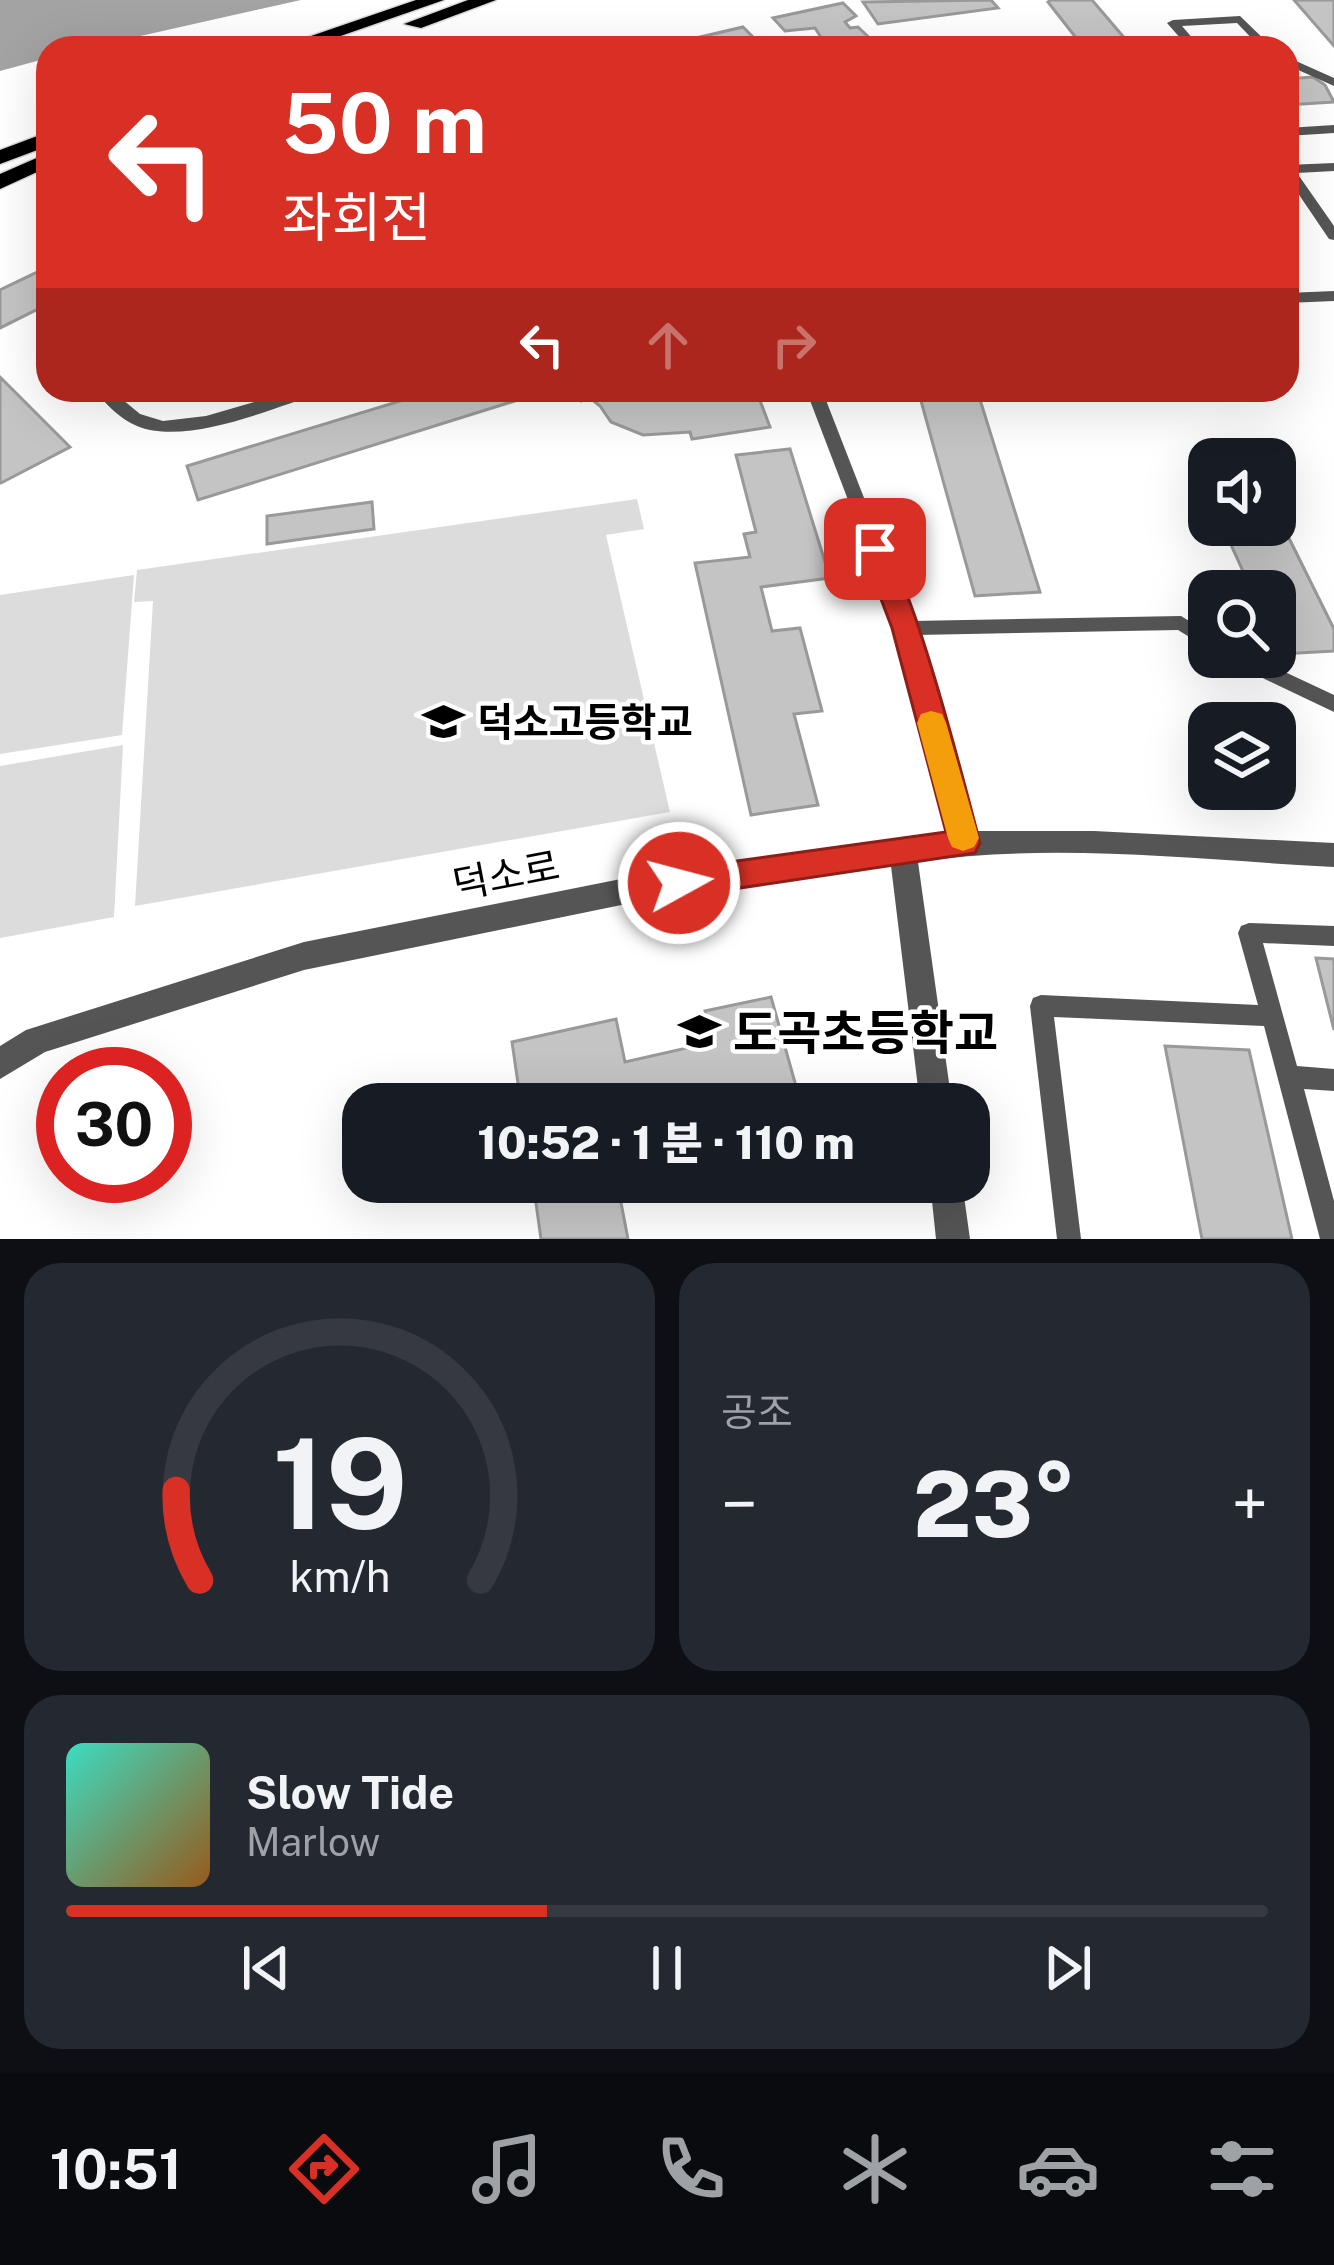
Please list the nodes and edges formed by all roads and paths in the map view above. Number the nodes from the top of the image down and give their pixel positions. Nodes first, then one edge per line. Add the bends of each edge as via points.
1 (435, 0) edge
2 (488, 0) edge
3 (323, 36) edge
4 (377, 36) edge
5 (1185, 36) edge
6 (1256, 36) edge
7 (1299, 67) edge
8 (1334, 82) edge
9 (1334, 129) edge
10 (1299, 131) edge
11 (36, 143) edge
12 (0, 158) edge
13 (36, 166) edge
14 (1334, 167) edge
15 (1299, 169) edge
16 (0, 182) edge
17 (1299, 185) edge
18 (1334, 236) edge
19 (1334, 296) edge
20 (1299, 297) edge
21 (113, 402) edge
22 (243, 402) edge
23 (271, 402) edge
24 (819, 402) edge
25 (246, 409) junction
26 (906, 628) junction
27 (1188, 628) edge
28 (1280, 678) edge
29 (1334, 704) edge
30 (964, 843) junction
31 (903, 855) junction
32 (1334, 855) edge
33 (1334, 936) edge
34 (1272, 1016) junction
35 (37, 1040) junction
36 (0, 1042) edge
37 (0, 1064) edge
38 (1288, 1077) junction
39 (1334, 1081) edge
40 (933, 1083) edge
41 (949, 1203) edge
42 (953, 1239) edge
43 (1070, 1239) edge
44 (1332, 1239) edge

1 - 3 main road
2 - 4 main road
5 - 6 lane via 1173,22 1240,19
7 - 8 lane
9 - 10 lane
11 - 12 main road
13 - 16 main road
14 - 15 lane
17 - 18 lane
19 - 20 lane
21 - 25 lane via 150,425
22 - 25 lane
23 - 25 lane
24 - 26 lane
26 - 27 lane
26 - 30 lane
28 - 29 lane
30 - 31 street, 덕소로
30 - 32 street, 덕소로
31 - 35 street, 덕소로 via 636,889 304,956
31 - 40 street
33 - 34 lane via 1249,933
34 - 38 lane
34 - 43 lane via 1041,1006
35 - 36 street
35 - 37 street, 덕소로
38 - 39 lane
38 - 44 lane
41 - 42 street

